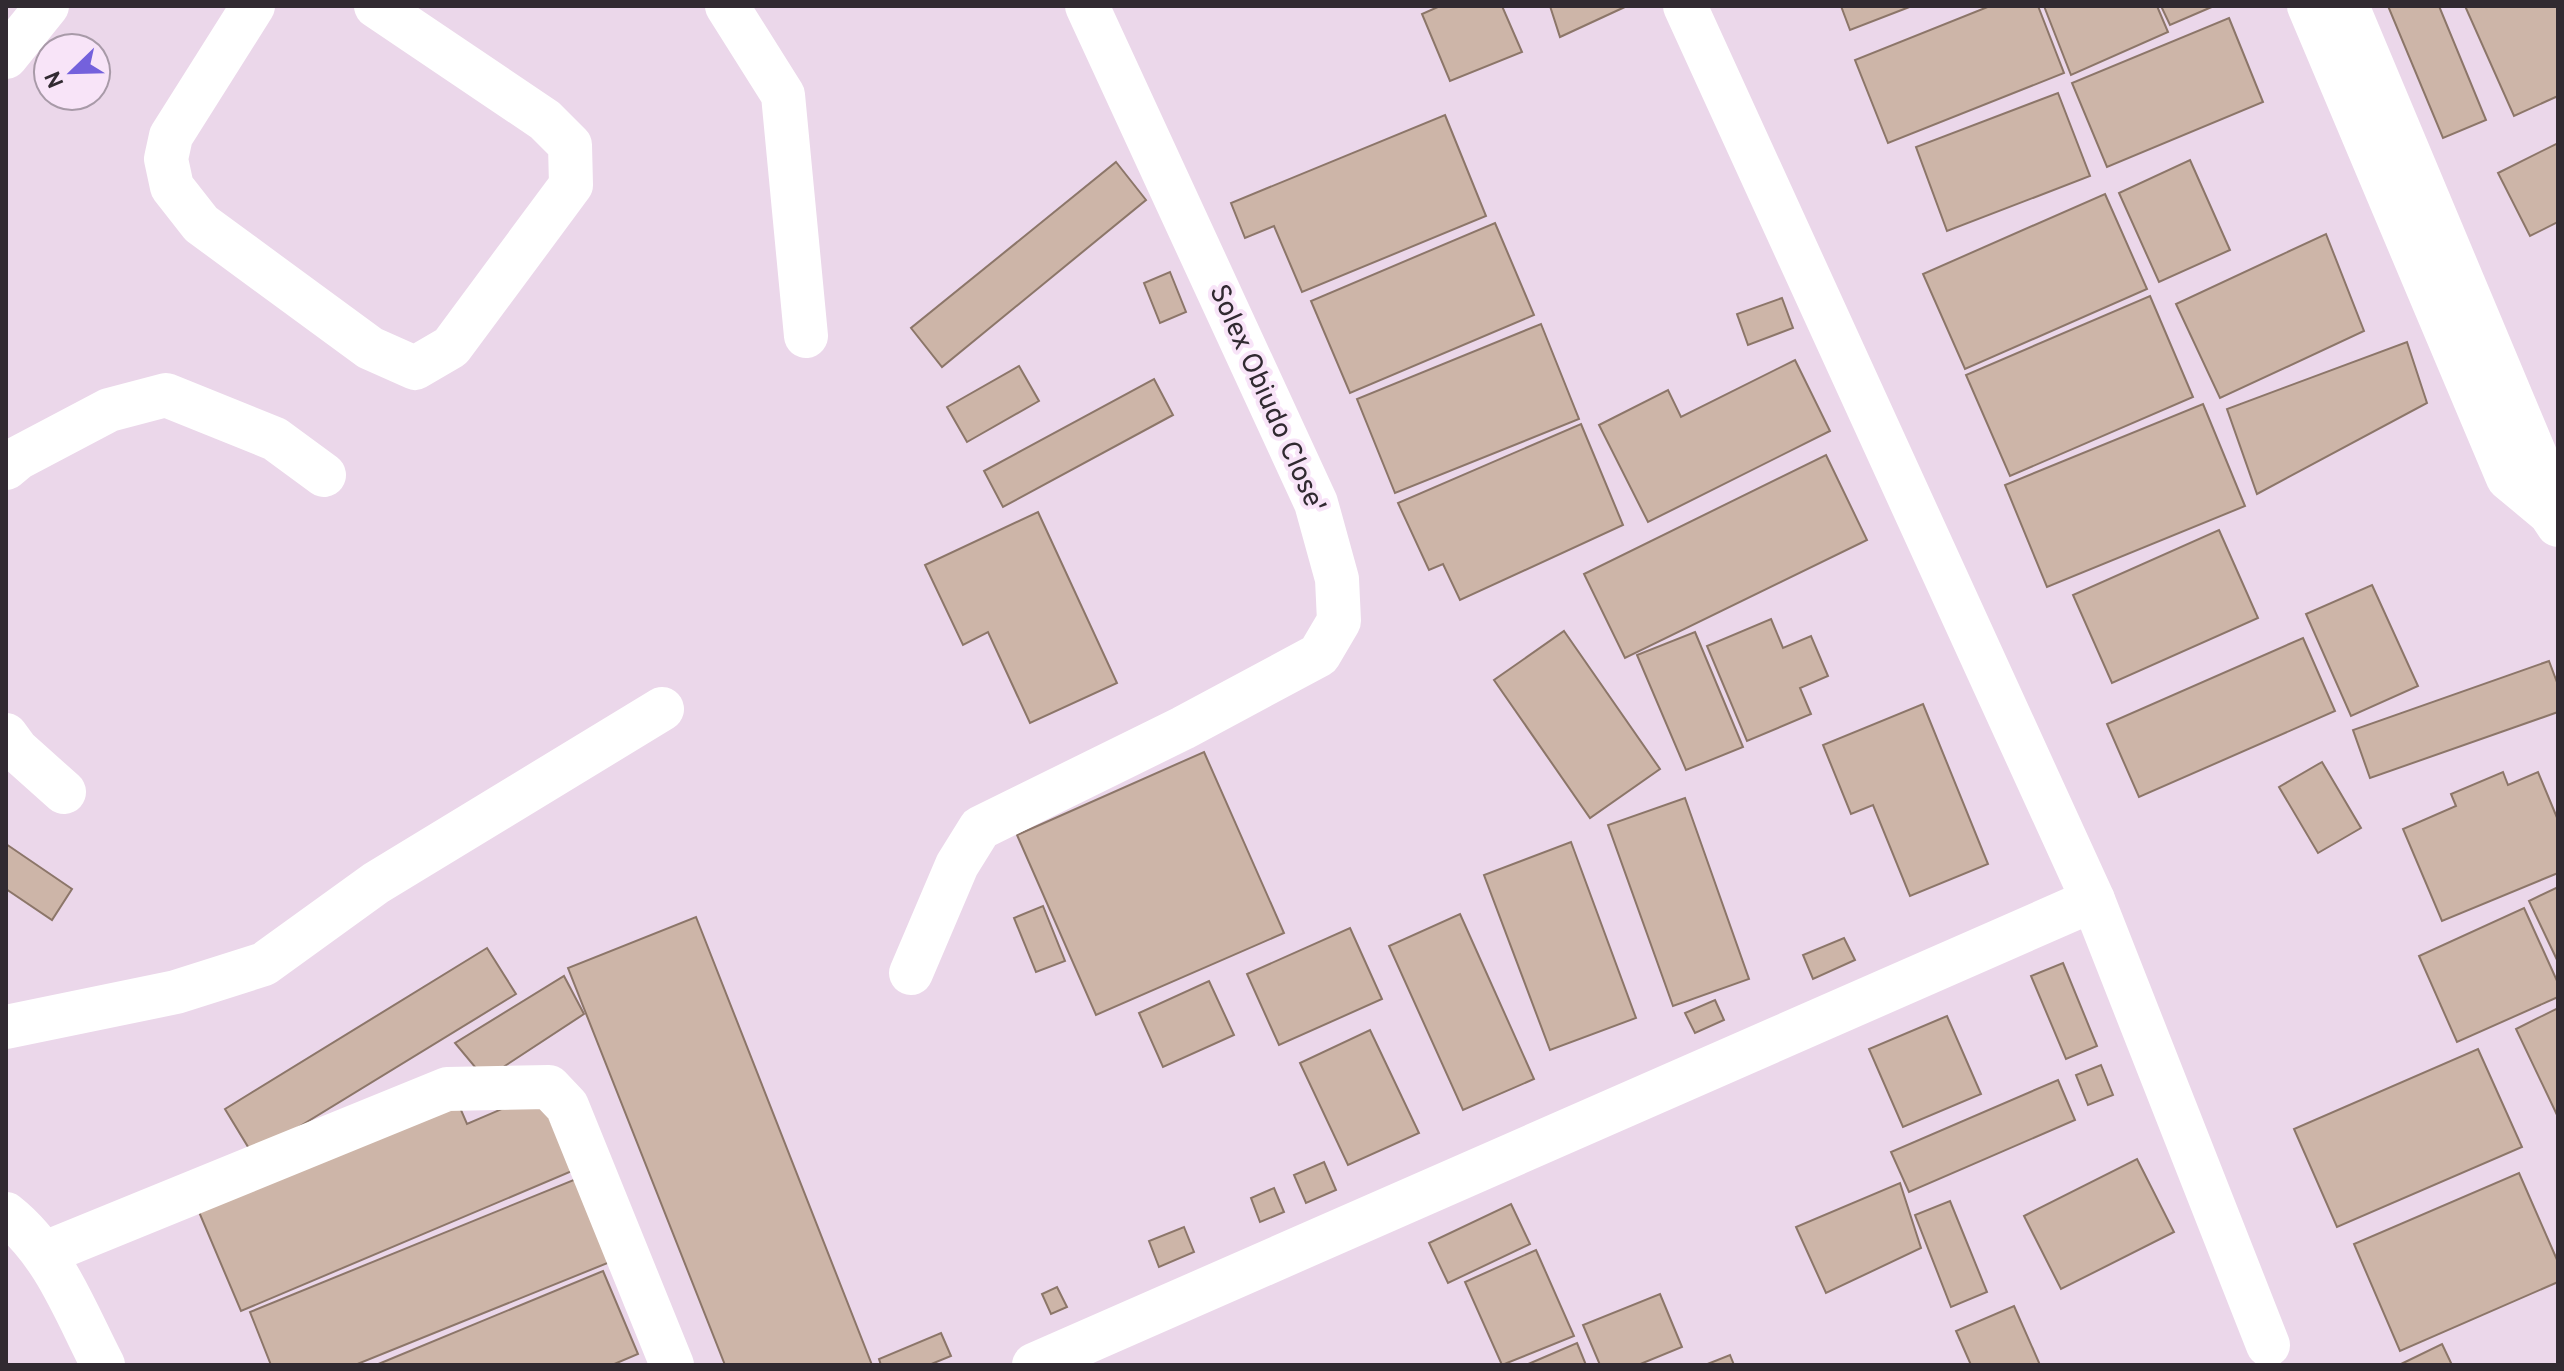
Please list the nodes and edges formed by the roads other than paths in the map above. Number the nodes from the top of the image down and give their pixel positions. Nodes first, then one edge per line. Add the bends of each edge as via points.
1 (47, 6) edge
2 (253, 6) edge
3 (376, 6) edge
4 (727, 6) edge
5 (1087, 6) edge
6 (1685, 6) edge
7 (2309, 6) edge
8 (2347, 6) edge
9 (6, 57) edge
10 (806, 336) dead end
11 (6, 468) edge
12 (324, 475) dead end
13 (2554, 519) edge
14 (662, 709) dead end
15 (6, 735) edge
16 (64, 792) dead end
17 (2093, 900) junction
18 (911, 973) dead end
19 (6, 1027) edge
20 (6, 1214) edge
21 (45, 1253) junction
22 (2275, 1358) edge
23 (103, 1365) edge
24 (672, 1365) edge
25 (1034, 1365) edge

1 - 9 street
2 - 3 street via 171,136 166,159 172,187 213,233 370,348 415,368 451,347 571,185 570,145 545,120
4 - 10 street via 783,95
5 - 18 street, Solex Obiudo Close' via 1316,503 1337,579 1339,621 1319,655 980,828 957,865
6 - 17 street
7 - 13 street via 2508,478
8 - 13 street via 2539,464
11 - 12 street via 109,410 166,395 275,439
14 - 19 street via 376,883 264,964 176,992
15 - 16 street
17 - 22 street
17 - 25 street
20 - 21 street
21 - 23 street
21 - 24 street via 447,1089 549,1087 567,1106

